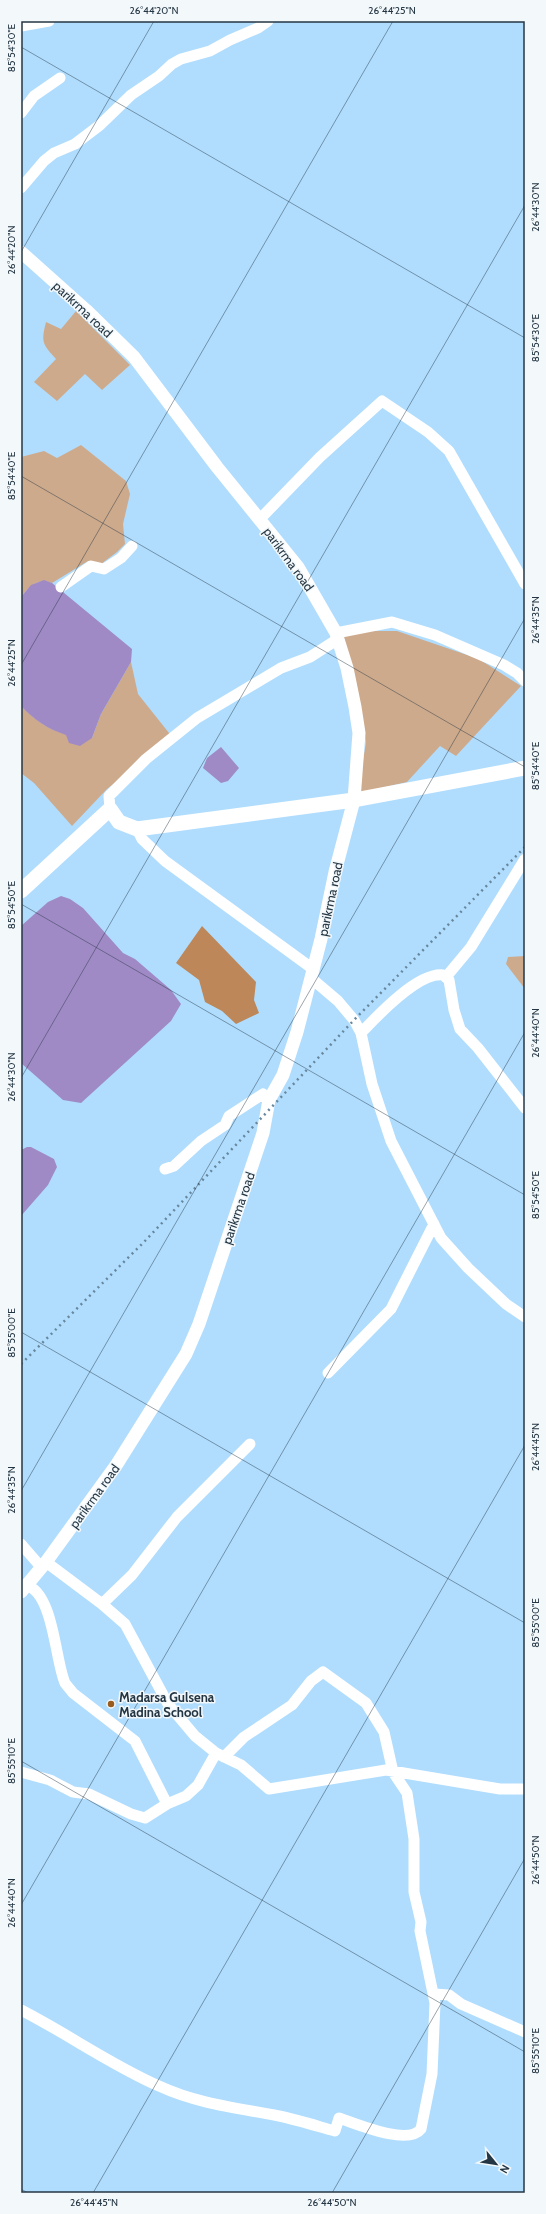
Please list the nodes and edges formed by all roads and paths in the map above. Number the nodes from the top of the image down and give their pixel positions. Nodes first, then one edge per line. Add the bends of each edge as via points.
1 (49, 21) edge
2 (268, 21) edge
3 (21, 26) edge
4 (60, 78) dead end
5 (21, 113) edge
6 (21, 188) edge
7 (21, 252) edge
8 (260, 519) junction
9 (132, 546) dead end
10 (525, 584) edge
11 (61, 587) dead end
12 (337, 636) junction
13 (525, 681) edge
14 (525, 768) edge
15 (354, 800) junction
16 (110, 809) junction
17 (137, 829) junction
18 (525, 859) edge
19 (21, 891) edge
20 (312, 974) junction
21 (446, 977) junction
22 (361, 1033) junction
23 (269, 1100) junction
24 (525, 1108) edge
25 (165, 1169) dead end
26 (434, 1224) junction
27 (525, 1317) edge
28 (328, 1373) dead end
29 (250, 1444) dead end
30 (21, 1544) edge
31 (43, 1565) junction
32 (23, 1588) edge
33 (102, 1604) junction
34 (220, 1755) junction
35 (21, 1772) edge
36 (393, 1772) junction
37 (525, 1789) edge
38 (168, 1804) junction
39 (434, 1994) junction
40 (21, 2010) edge
41 (525, 2032) edge

1 - 3 street
2 - 6 street via 210,51 172,64 131,95 100,125 75,144 54,153 44,161
4 - 5 street via 34,96
7 - 8 street, parikrma road via 134,357 217,468
8 - 10 street via 320,457 382,401 428,432 449,451
8 - 12 street, parikrma road via 298,567
9 - 11 street via 121,558 104,569 91,566
12 - 13 street via 392,622 435,635 504,665
12 - 15 street, parikrma road via 347,668 359,733
12 - 16 street via 310,657 281,668 197,718 125,778 109,796
14 - 15 main road
15 - 17 main road
15 - 20 street, parikrma road
16 - 17 main road via 119,822
16 - 19 main road
17 - 20 street via 142,839 165,861
18 - 21 street via 471,947
20 - 22 street via 354,1020
20 - 23 street, parikrma road via 283,1075
21 - 22 street via 439,974 411,987
21 - 24 street via 449,980 460,1029
22 - 26 street via 372,1084 391,1141
23 - 25 street via 262,1094 250,1101 229,1116 224,1125 201,1141 174,1166
23 - 31 street, parikrma road via 263,1133 199,1324 186,1354 117,1464
26 - 27 street via 441,1238 468,1268 506,1304
26 - 28 street via 391,1309
29 - 33 street via 177,1517 132,1575
30 - 31 street
31 - 32 street, parikrma road
31 - 33 street
32 - 38 street via 33,1589 43,1601 65,1682 73,1693 134,1741
33 - 34 street via 125,1624 168,1704 195,1736
34 - 36 street via 241,1764 270,1789 386,1770
34 - 36 street via 292,1705 311,1681 323,1672 366,1703 384,1732
34 - 38 street via 198,1785 186,1796
35 - 38 street via 50,1780 73,1792 89,1794 145,1818
36 - 37 street via 500,1789
36 - 39 street via 407,1793 414,1838 414,1892
39 - 40 street via 432,2074 421,2129 415,2135 409,2136 392,2134 339,2118 335,2131 279,2116 192,2099 160,2087 116,2065
39 - 41 street via 449,1995 461,2004

